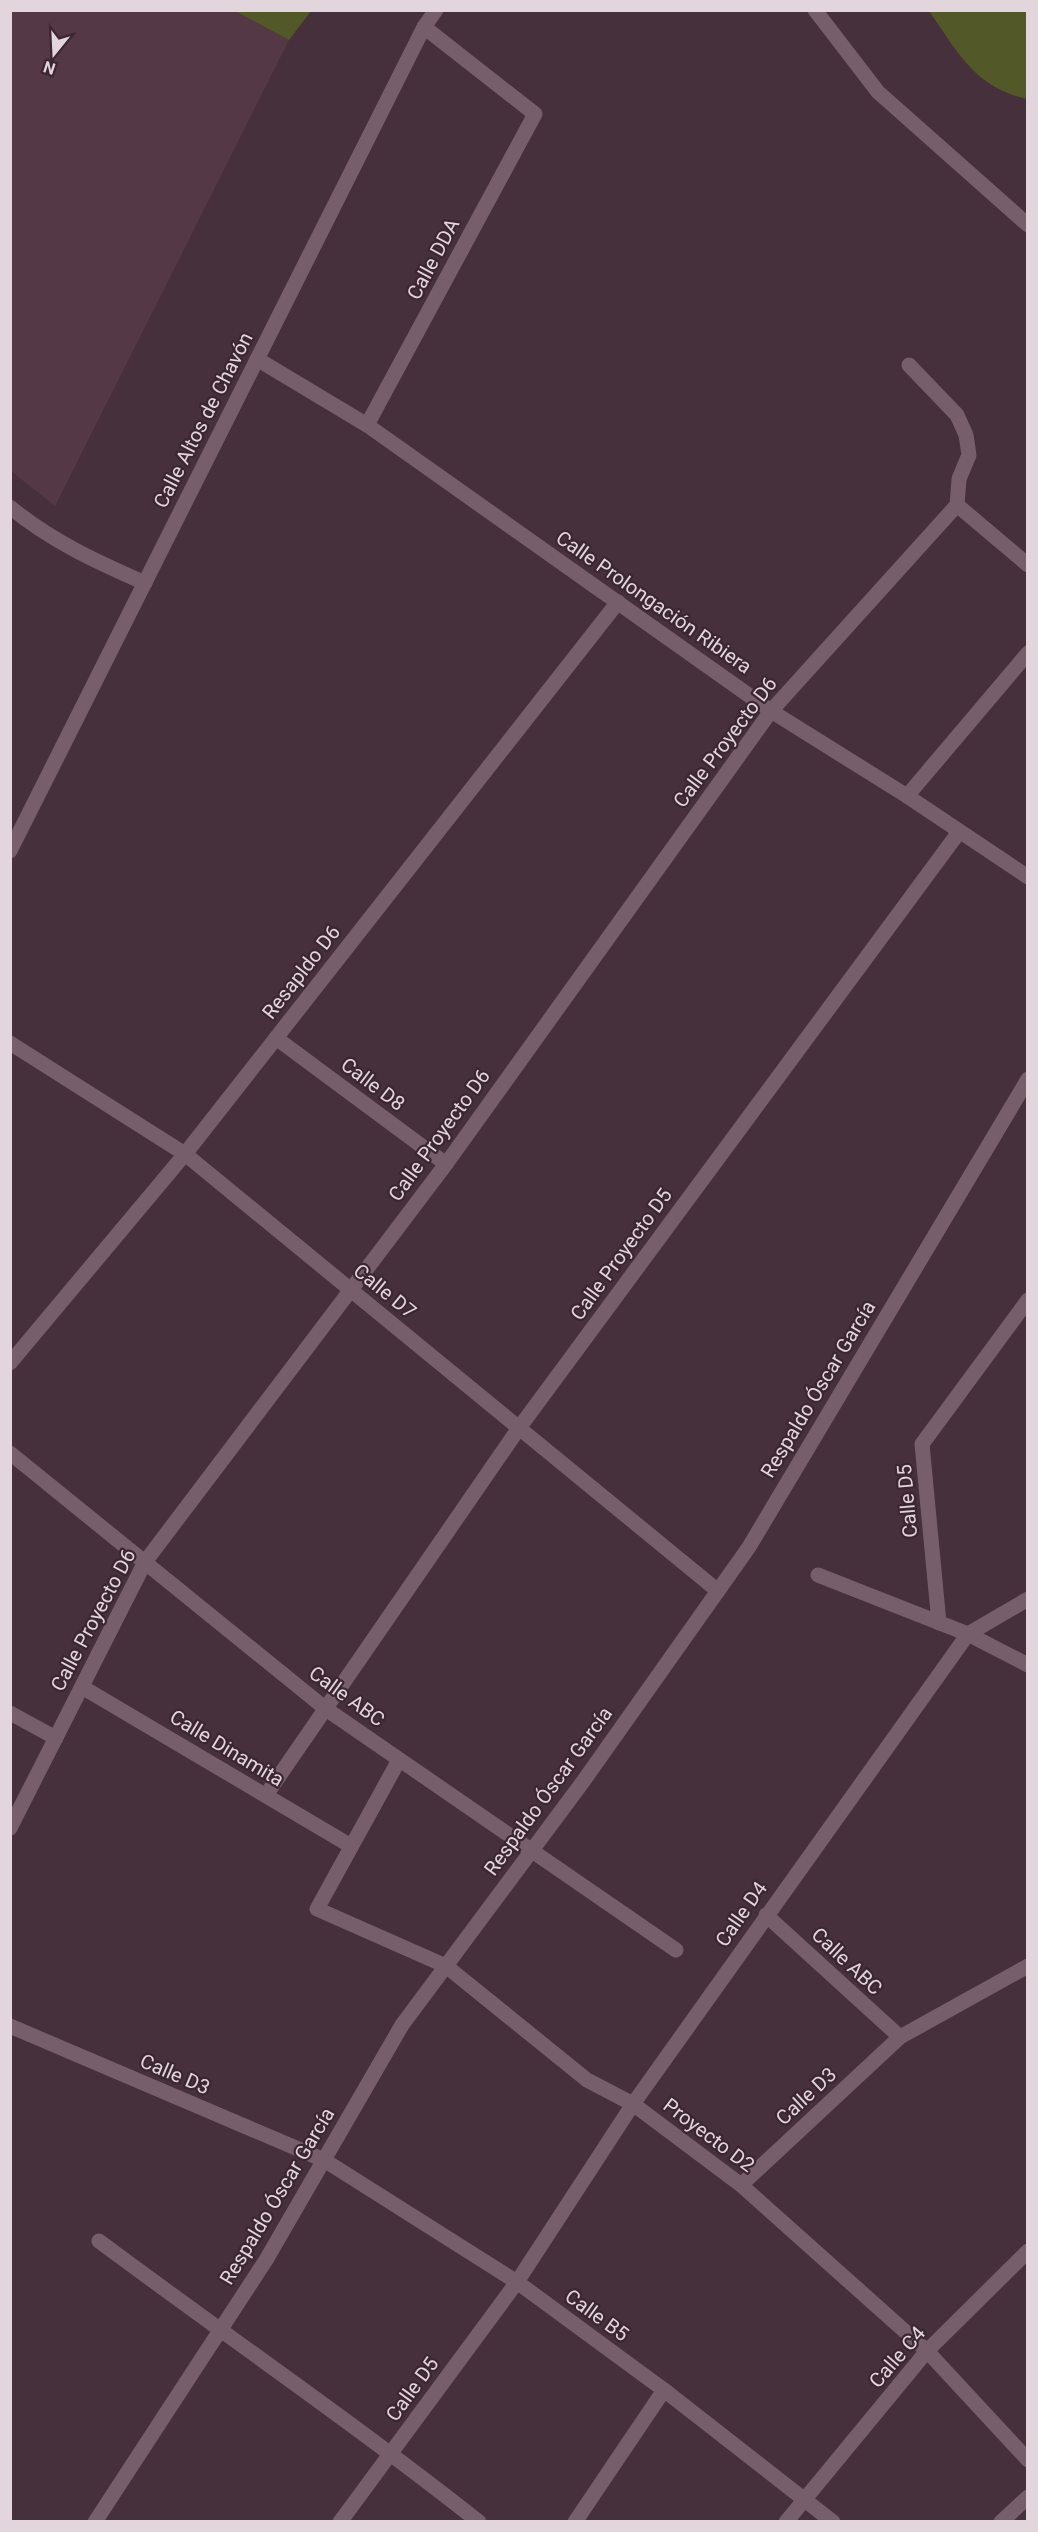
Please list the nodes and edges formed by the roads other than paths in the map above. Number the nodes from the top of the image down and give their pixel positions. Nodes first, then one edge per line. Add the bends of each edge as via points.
1 (436, 10) edge
2 (815, 10) edge
3 (424, 27) junction
4 (1028, 225) edge
5 (257, 359) junction
6 (909, 365) dead end
7 (367, 425) junction
8 (957, 505) junction
9 (10, 507) edge
10 (1028, 565) edge
11 (145, 583) junction
12 (618, 602) junction
13 (1028, 653) edge
14 (771, 711) junction
15 (907, 796) junction
16 (959, 832) junction
17 (10, 850) edge
18 (1028, 878) edge
19 (276, 1038) junction
20 (10, 1043) edge
21 (1028, 1079) edge
22 (185, 1154) junction
23 (446, 1164) junction
24 (350, 1290) junction
25 (1028, 1300) edge
26 (10, 1363) edge
27 (519, 1428) junction
28 (10, 1453) edge
29 (145, 1562) junction
30 (818, 1575) dead end
31 (718, 1591) junction
32 (1028, 1599) edge
33 (939, 1623) junction
34 (968, 1634) junction
35 (1028, 1665) edge
36 (82, 1687) junction
37 (326, 1709) junction
38 (10, 1713) edge
39 (56, 1738) junction
40 (399, 1760) junction
41 (266, 1795) junction
42 (10, 1828) edge
43 (351, 1846) junction
44 (531, 1851) junction
45 (766, 1915) junction
46 (676, 1950) dead end
47 (446, 1966) junction
48 (1028, 1966) edge
49 (10, 2026) edge
50 (900, 2037) junction
51 (633, 2103) junction
52 (324, 2160) junction
53 (741, 2185) junction
54 (99, 2241) dead end
55 (1028, 2251) edge
56 (518, 2282) junction
57 (220, 2331) junction
58 (927, 2351) junction
59 (664, 2390) junction
60 (391, 2453) junction
61 (1028, 2460) edge
62 (1028, 2497) edge
63 (806, 2498) junction
64 (95, 2522) edge
65 (340, 2522) edge
66 (479, 2522) edge
67 (575, 2522) edge
68 (786, 2522) edge
69 (833, 2522) edge
70 (1001, 2522) edge

1 - 3 street, Calle Altos de Chavón
2 - 4 street via 878,92
3 - 5 street, Calle Altos de Chavón
3 - 7 street, Calle DDA via 535,114
5 - 7 street, Calle Prolongación Ribiera
5 - 11 street, Calle Altos de Chavón
6 - 8 street via 957,415 966,435 969,455 959,479
7 - 12 street, Calle Prolongación Ribiera
8 - 10 street
8 - 14 street, Calle Proyecto D6
9 - 11 street via 80,554
11 - 17 street, Calle Altos de Chavón
12 - 14 street, Calle Prolongación Ribiera
12 - 19 street, Resapldo D6
13 - 15 street
14 - 15 street, Calle Prolongación Ribiera
14 - 23 street, Calle Proyecto D6
15 - 16 street, Calle Prolongación Ribiera
16 - 18 street, Calle Prolongación Ribiera
16 - 27 street, Calle Proyecto D5
19 - 22 street, Resapldo D6
19 - 23 street, Calle D8
20 - 22 street, Calle D7
21 - 31 street, Respaldo Óscar García via 749,1547
22 - 24 street, Calle D7
22 - 26 street, Resapldo D6
23 - 24 street, Calle Proyecto D6
24 - 27 street, Calle D7
24 - 29 street, Calle Proyecto D6
25 - 33 street, Calle D5 via 922,1444
27 - 31 street, Calle D7
27 - 37 street, Calle Proyecto D5
28 - 29 street, Calle ABC
29 - 36 street, Calle Proyecto D6
29 - 37 street, Calle ABC
30 - 33 street
31 - 44 street, Respaldo Óscar García
32 - 34 street, Calle D4
33 - 34 street
34 - 35 street
34 - 45 street, Calle D4
36 - 39 street, Calle Proyecto D6
36 - 41 street, Calle Dinamita
37 - 40 street, Calle ABC
37 - 41 street, Calle Proyecto D5
38 - 39 street
39 - 42 street, Calle Proyecto D6
40 - 43 street
40 - 44 street, Calle ABC
41 - 43 street, Calle Dinamita
43 - 47 street, Proyecto D2 via 317,1909
44 - 46 street, Calle ABC
44 - 47 street, Respaldo Óscar García
45 - 50 street, Calle ABC
45 - 51 street, Calle D4
47 - 51 street, Proyecto D2 via 587,2080
47 - 52 street, Respaldo Óscar García via 402,2025
48 - 50 street, Calle D3
49 - 52 street, Calle D3
50 - 53 street, Calle D3
51 - 53 street, Proyecto D2
51 - 56 street, Calle D4
52 - 56 street, Calle B5
52 - 57 street, Respaldo Óscar García
53 - 58 street, Proyecto D2
54 - 57 street
55 - 58 street, Calle C4
56 - 59 street, Calle B5
56 - 60 street, Calle D5
57 - 60 street
57 - 64 street, Respaldo Óscar García
58 - 61 street, Proyecto D2
58 - 63 street, Calle C4
59 - 63 street, Calle B5
59 - 67 street
60 - 65 street, Calle D5
60 - 66 street
62 - 70 street
63 - 68 street, Calle C4
63 - 69 street, Calle B5

